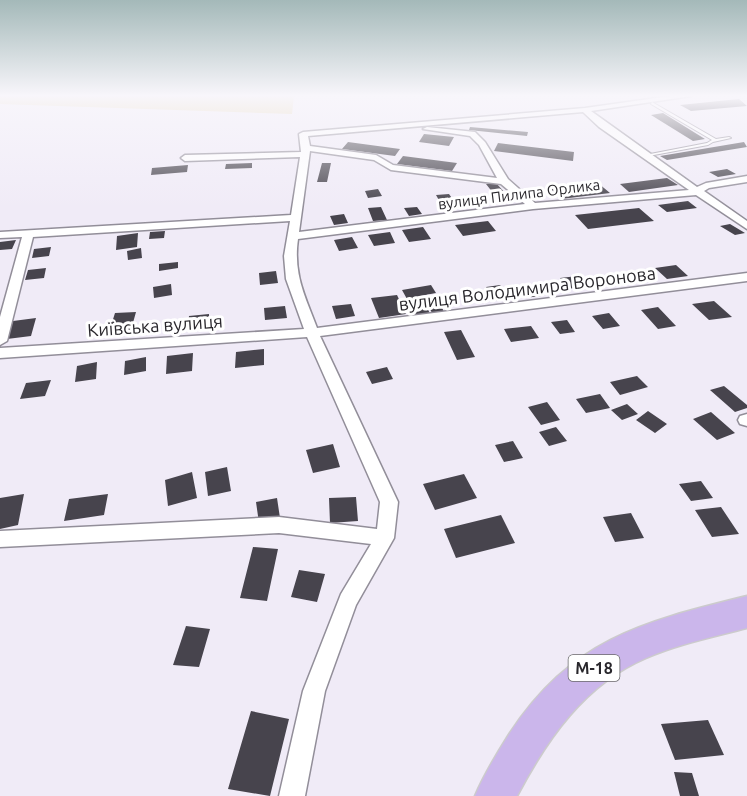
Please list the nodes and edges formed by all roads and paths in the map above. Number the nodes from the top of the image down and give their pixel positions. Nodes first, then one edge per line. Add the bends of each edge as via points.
1 (312, 133) edge
2 (463, 133) edge
3 (613, 133) edge
4 (703, 133) edge
5 (729, 138) dead end
6 (715, 140) junction
7 (305, 151) junction
8 (645, 156) junction
9 (185, 158) dead end
10 (747, 179) edge
11 (504, 181) junction
12 (696, 192) junction
13 (533, 206) junction
14 (296, 218) junction
15 (747, 226) edge
16 (29, 233) junction
17 (0, 235) edge
18 (293, 236) junction
19 (747, 277) edge
20 (312, 333) junction
21 (0, 341) edge
22 (0, 353) edge
23 (385, 538) junction
24 (0, 539) edge
25 (747, 612) edge
26 (292, 796) edge
27 (495, 796) edge

1 - 7 street via 303,134
2 - 11 street via 472,134 482,144
3 - 8 street
4 - 6 lane
5 - 6 lane
6 - 8 lane
7 - 9 street
7 - 11 street via 376,158 391,167
7 - 14 street
8 - 12 street
10 - 12 street, вулиця Пилипа Орлика via 706,186
11 - 13 street
12 - 13 street, вулиця Пилипа Орлика
12 - 15 street
13 - 18 street, вулиця Пилипа Орлика
14 - 16 street
14 - 18 street
16 - 17 street
16 - 21 street
18 - 20 street via 292,279
19 - 20 street, вулиця Володимира Воронова
20 - 22 street, Київська вулиця
20 - 23 street via 389,502
23 - 24 street via 279,525
23 - 26 street via 348,601 314,691
25 - 27 highway, М-18 via 642,642 600,664 552,705 520,750

